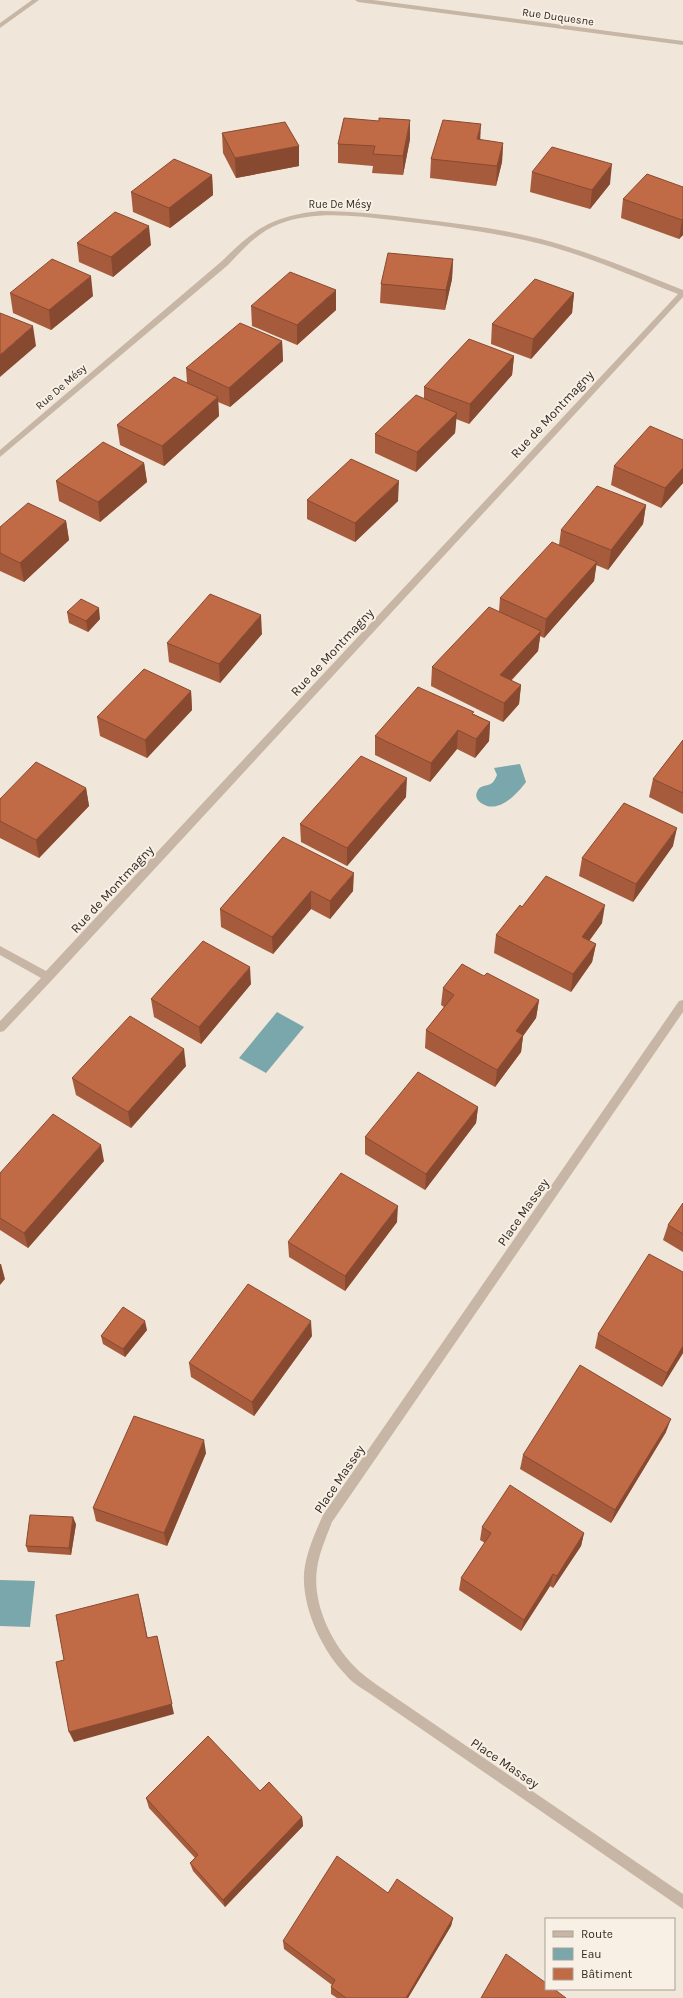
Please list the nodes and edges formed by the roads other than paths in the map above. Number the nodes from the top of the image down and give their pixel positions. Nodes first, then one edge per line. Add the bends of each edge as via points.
1 (36, 0) edge
2 (358, 0) edge
3 (0, 26) edge
4 (683, 43) edge
5 (683, 293) edge
6 (0, 454) edge
7 (0, 950) edge
8 (48, 977) junction
9 (683, 1004) edge
10 (0, 1028) edge
11 (683, 1902) edge

1 - 3 street
2 - 4 street, Rue Duquesne
5 - 6 street, Rue De Mésy via 574,252 521,237 460,226 362,214 324,214 278,221 258,232
5 - 8 street, Rue de Montmagny
7 - 8 street
8 - 10 street, Rue de Montmagny
9 - 11 street, Place Massey via 327,1519 310,1574 313,1599 322,1626 333,1648 349,1669 373,1689

